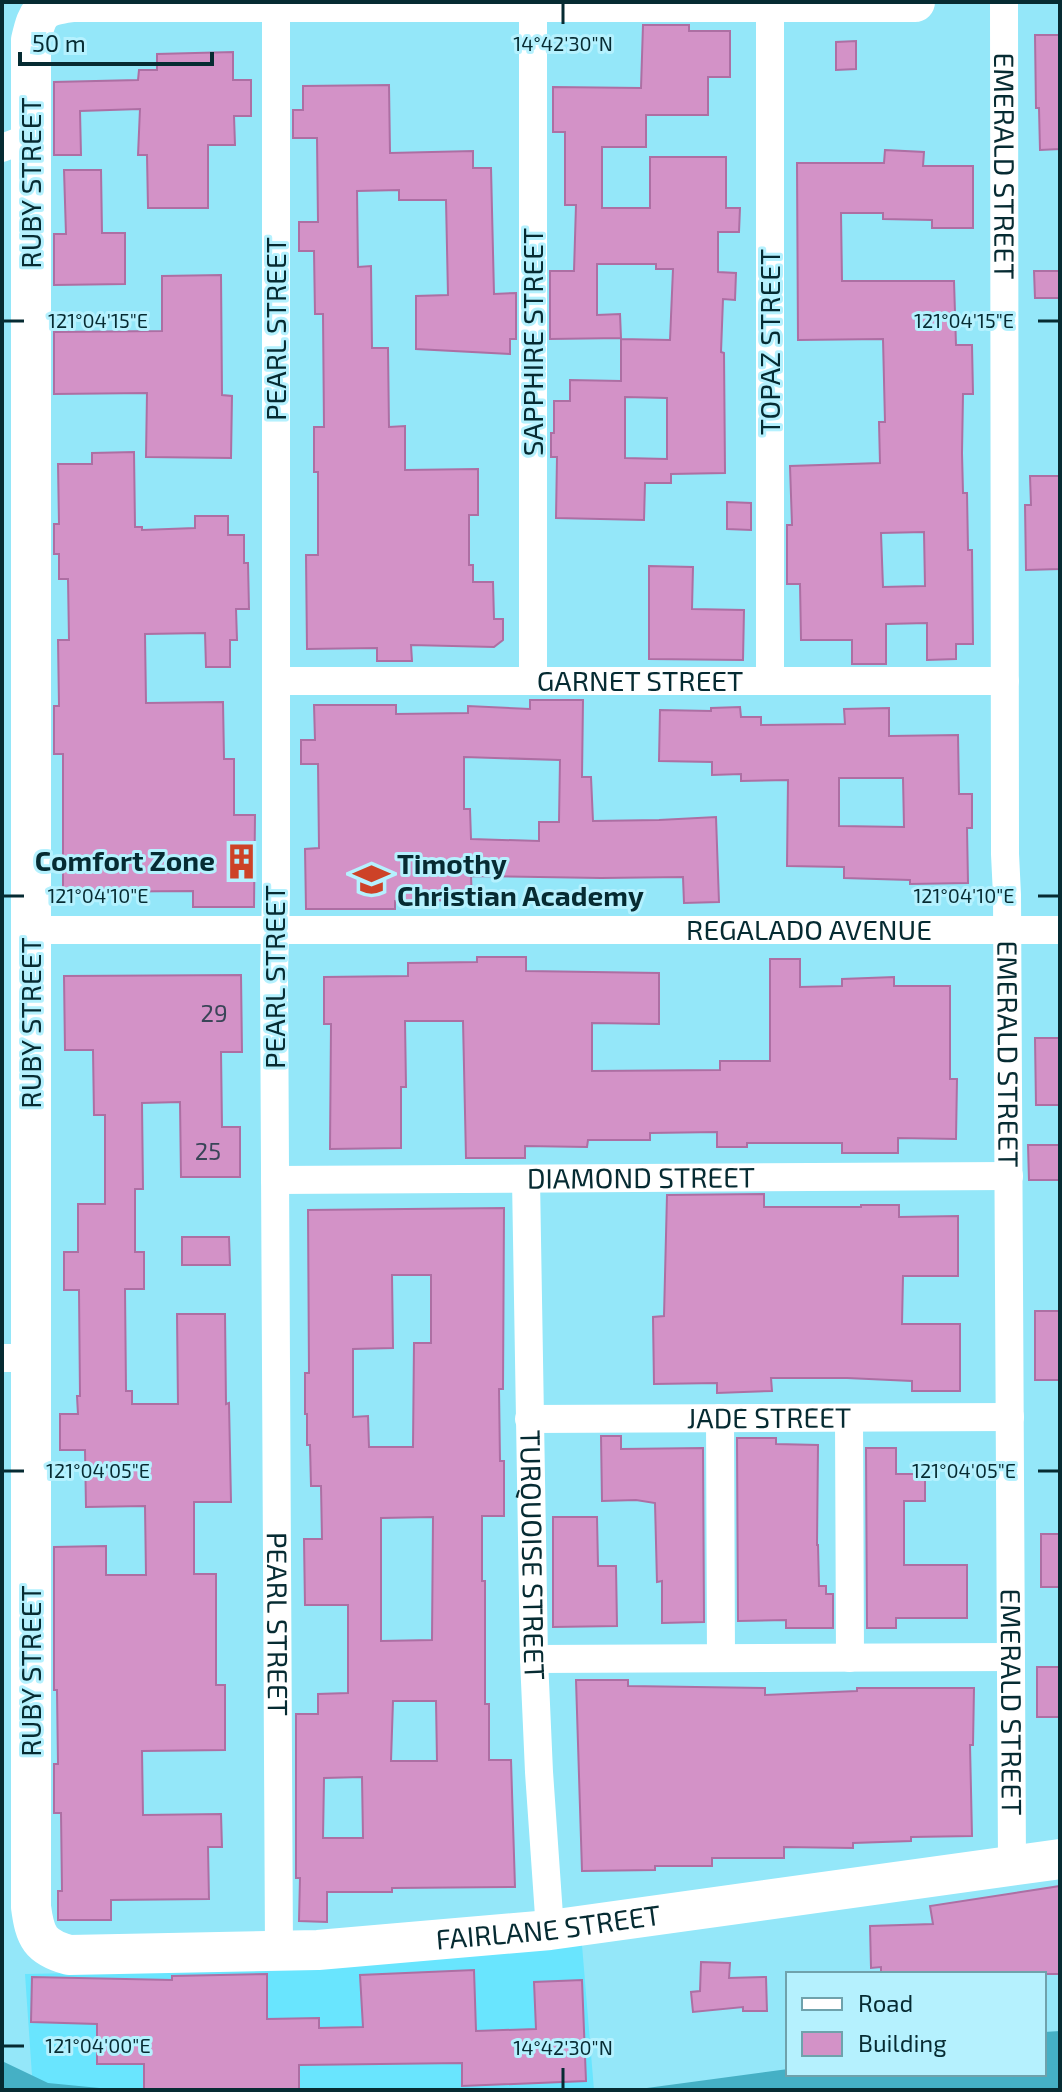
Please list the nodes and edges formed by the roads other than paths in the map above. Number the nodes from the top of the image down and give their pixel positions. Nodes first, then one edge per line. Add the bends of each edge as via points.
1 (276, 2) edge
2 (533, 2) edge
3 (770, 2) edge
4 (915, 2) edge
5 (1004, 2) edge
6 (17, 142) edge
7 (276, 681) junction
8 (533, 681) junction
9 (770, 681) junction
10 (1005, 681) junction
11 (31, 930) junction
12 (275, 930) junction
13 (1007, 930) junction
14 (1060, 930) edge
15 (1009, 1176) junction
16 (526, 1179) junction
17 (275, 1180) junction
18 (16, 1358) edge
19 (1010, 1417) junction
20 (720, 1418) junction
21 (849, 1418) junction
22 (529, 1419) junction
23 (1011, 1657) junction
24 (721, 1658) junction
25 (850, 1658) junction
26 (534, 1659) junction
27 (1060, 1859) edge
28 (1012, 1864) junction
29 (550, 1930) junction
30 (39, 1939) joint
31 (279, 1952) junction

1 - 2 street
1 - 6 street, RUBY STREET via 74,2 40,12
1 - 7 street, PEARL STREET
2 - 3 street
2 - 8 street, SAPPHIRE STREET
3 - 4 street
3 - 9 street, TOPAZ STREET
5 - 10 street, EMERALD STREET
6 - 11 street, RUBY STREET
7 - 8 street, GARNET STREET
7 - 12 street, PEARL STREET
8 - 9 street, GARNET STREET
9 - 10 street, GARNET STREET
10 - 13 street, EMERALD STREET
11 - 12 street, REGALADO AVENUE
11 - 18 street, RUBY STREET
12 - 13 street, REGALADO AVENUE
12 - 17 street, PEARL STREET
13 - 14 street, REGALADO AVENUE
13 - 15 street, EMERALD STREET
15 - 16 street, DIAMOND STREET
15 - 19 street, EMERALD STREET
16 - 17 street, DIAMOND STREET
16 - 22 street, TURQUOISE STREET
17 - 31 street, PEARL STREET
18 - 30 street, RUBY STREET via 31,1907
19 - 21 street, JADE STREET
19 - 23 street, EMERALD STREET
20 - 21 street, JADE STREET
20 - 22 street, JADE STREET
20 - 24 street
21 - 25 street
22 - 26 street, TURQUOISE STREET
23 - 25 street
23 - 28 street, EMERALD STREET
24 - 25 street
24 - 26 street
26 - 29 street, TURQUOISE STREET
27 - 28 street, FAIRLANE STREET
28 - 29 street, FAIRLANE STREET
29 - 31 street, FAIRLANE STREET
30 - 31 street, FAIRLANE STREET via 51,1950 69,1955

